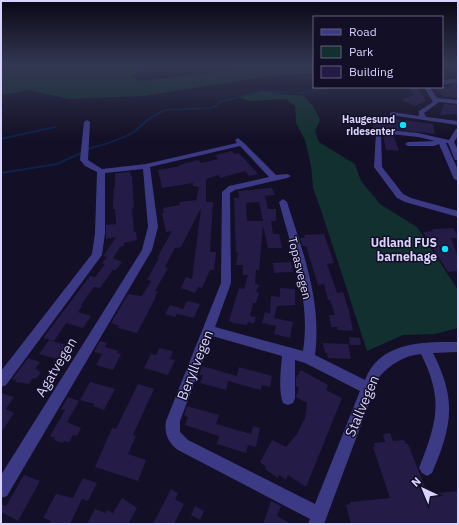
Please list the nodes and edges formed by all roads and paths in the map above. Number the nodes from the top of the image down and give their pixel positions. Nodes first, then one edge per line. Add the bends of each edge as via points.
1 (429, 90) edge
2 (436, 100) junction
3 (458, 102) edge
4 (392, 114) dead end
5 (423, 118) junction
6 (87, 122) dead end
7 (458, 123) edge
8 (458, 130) edge
9 (441, 140) junction
10 (451, 142) junction
11 (408, 144) dead end
12 (458, 158) edge
13 (146, 166) junction
14 (101, 171) junction
15 (287, 176) dead end
16 (274, 178) junction
17 (458, 179) edge
18 (283, 202) dead end
19 (458, 214) edge
20 (209, 330) junction
21 (458, 347) edge
22 (424, 348) junction
23 (289, 353) junction
24 (308, 358) junction
25 (1, 381) edge
26 (367, 388) junction
27 (288, 398) dead end
28 (427, 468) dead end
29 (1, 490) edge
30 (317, 519) edge

1 - 2 street
2 - 3 street
2 - 5 street via 423,109
4 - 5 street
5 - 7 street
6 - 14 street via 84,154 86,162
8 - 10 street
9 - 10 street
9 - 11 street via 434,144
9 - 17 street
9 - 19 street via 380,131 378,167 393,188 404,198
10 - 12 street
13 - 14 street
13 - 16 street via 240,142
13 - 29 street, Agatvegen via 153,227 147,250
14 - 25 street via 97,255
15 - 16 street, Beryllvegen
16 - 20 street, Beryllvegen via 228,190 225,194 226,284
18 - 24 street, Topasvegen via 308,290 312,340
20 - 23 street
20 - 30 street, Beryllvegen via 173,421 173,436 183,445
21 - 22 street, Stallvegen
22 - 26 street, Stallvegen via 389,358 374,373
22 - 28 street via 434,366 444,405 440,428
23 - 24 street
23 - 27 street via 286,372
24 - 26 street
26 - 30 street, Stallvegen

